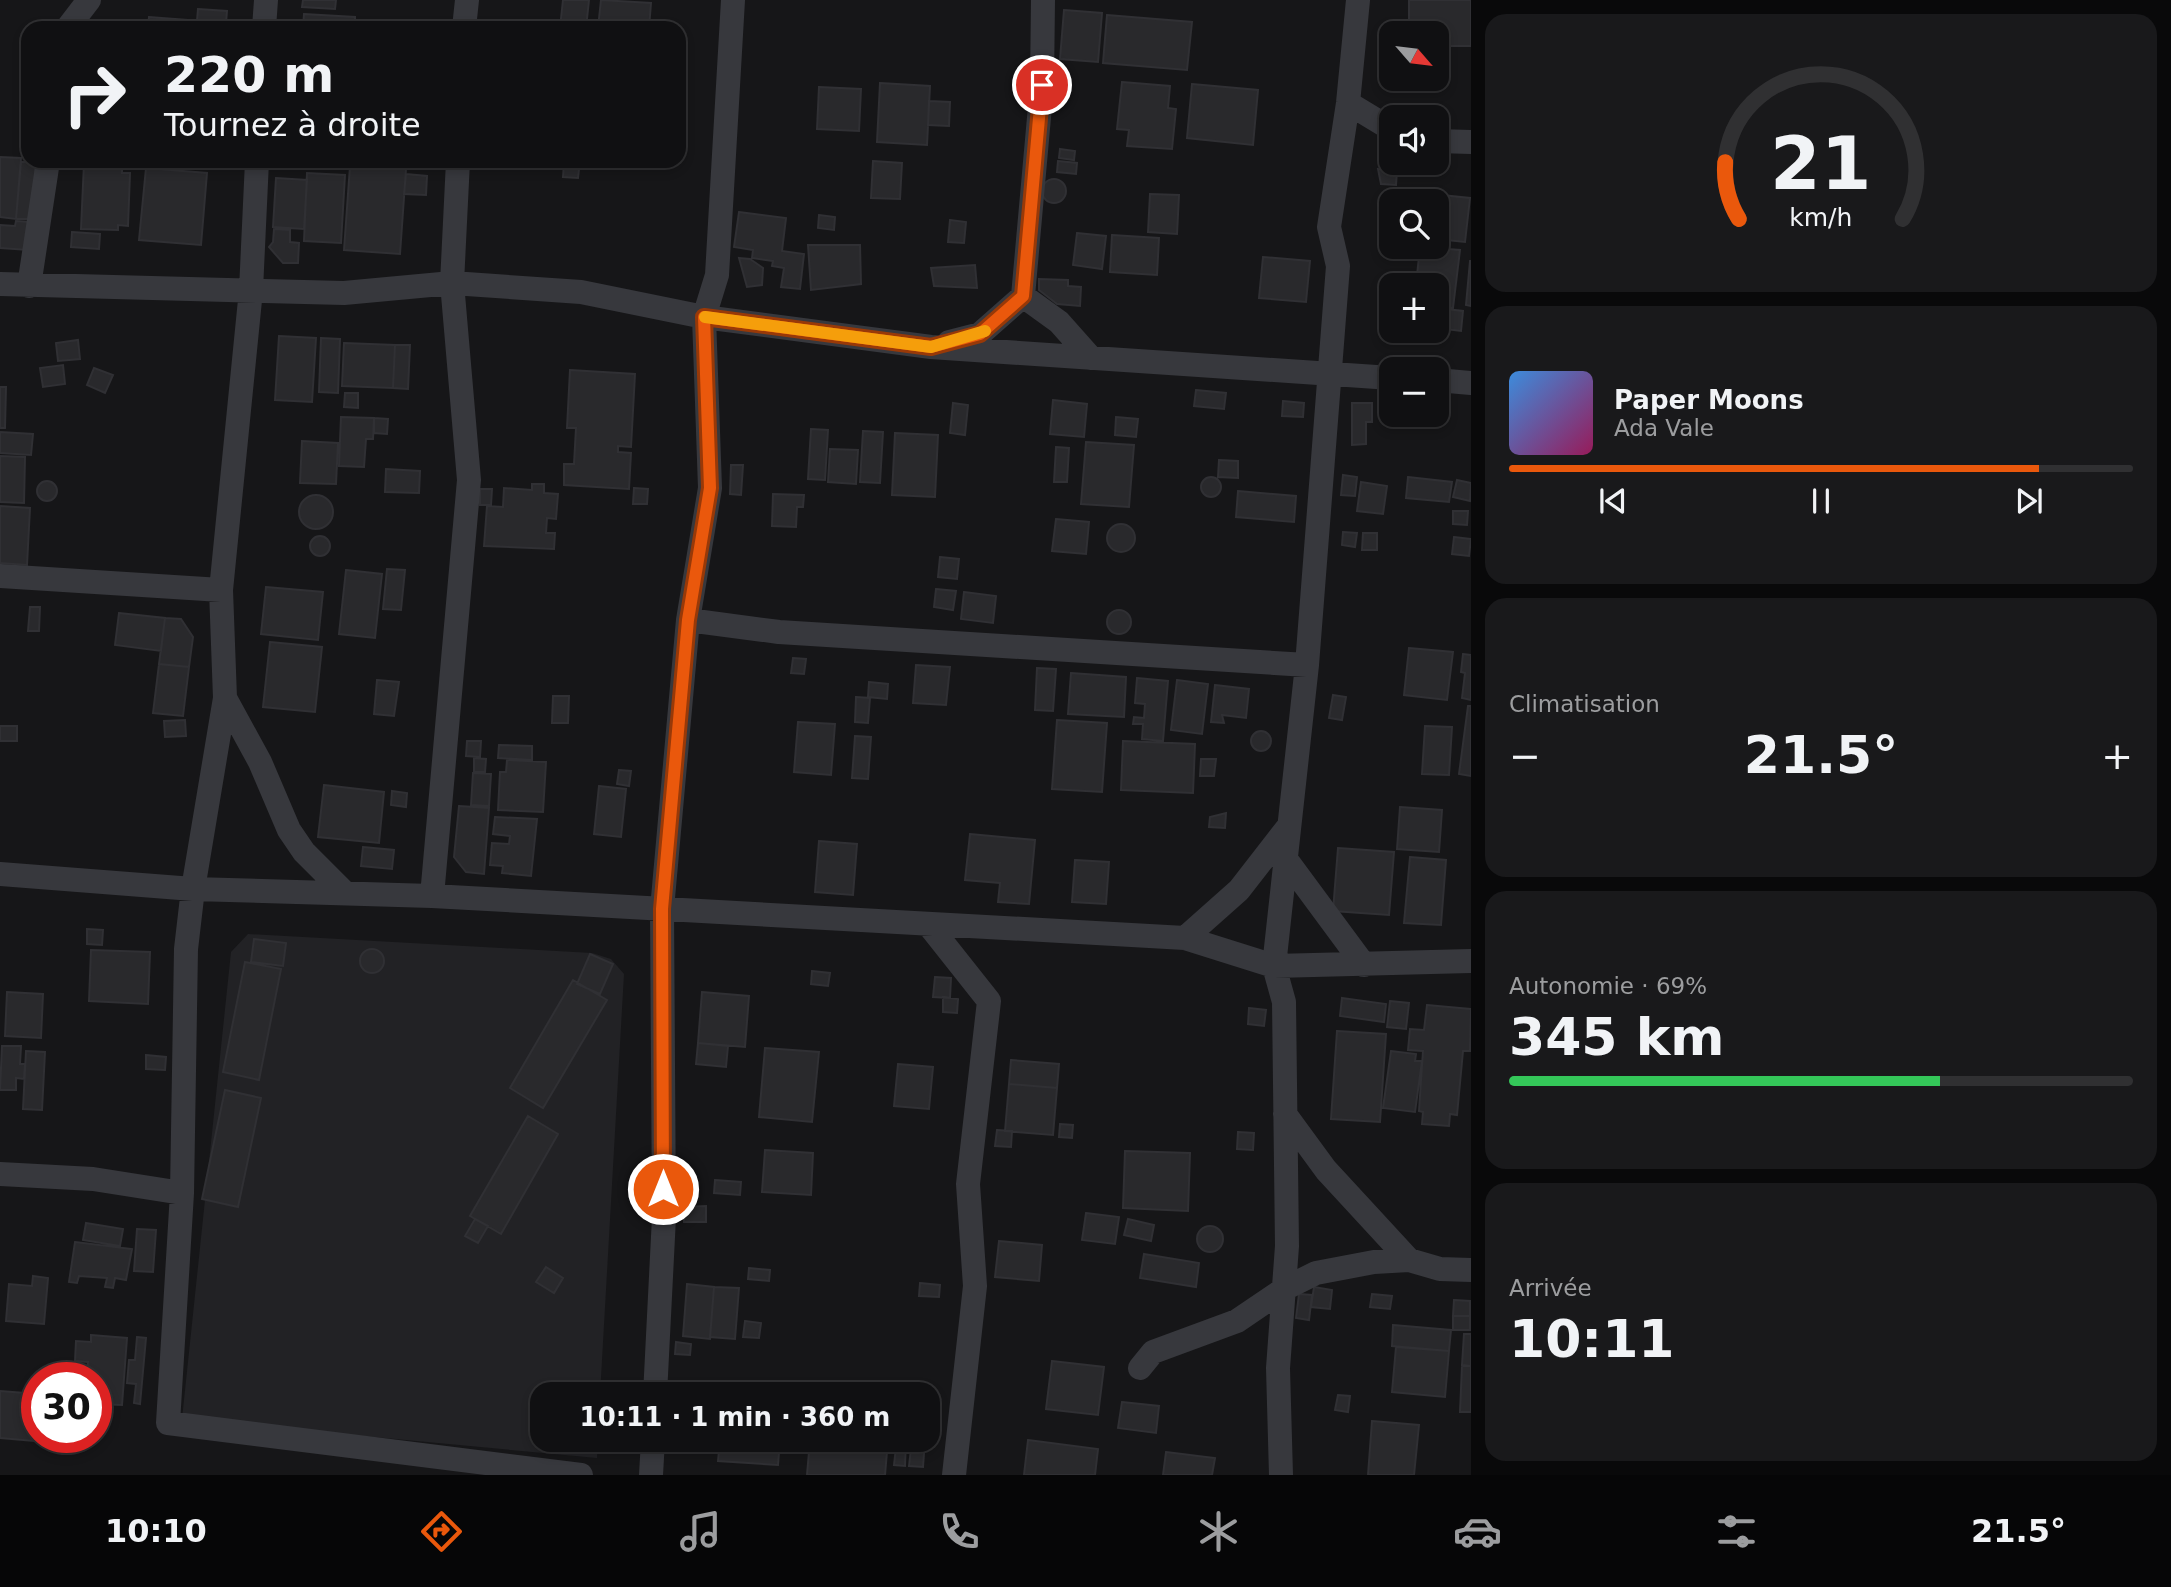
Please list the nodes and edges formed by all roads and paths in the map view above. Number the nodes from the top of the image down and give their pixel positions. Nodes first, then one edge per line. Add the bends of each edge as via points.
1 (68, 0) edge
2 (89, 0) edge
3 (266, 0) edge
4 (733, 0) edge
5 (1043, 0) edge
6 (1358, 0) edge
7 (69, 21) edge
8 (73, 21) edge
9 (264, 21) edge
10 (1348, 103) junction
11 (1379, 122) edge
12 (1449, 141) edge
13 (1471, 142) edge
14 (47, 168) edge
15 (257, 168) edge
16 (458, 168) edge
17 (452, 283) junction
18 (0, 284) edge
19 (29, 286) junction
20 (251, 290) junction
21 (1023, 296) junction
22 (704, 317) junction
23 (931, 347) junction
24 (1091, 358) junction
25 (1328, 374) junction
26 (1379, 377) edge
27 (1449, 381) edge
28 (1471, 383) edge
29 (0, 576) edge
30 (221, 590) junction
31 (688, 620) junction
32 (1307, 665) junction
33 (225, 698) junction
34 (1289, 827) junction
35 (1285, 858) junction
36 (0, 874) edge
37 (193, 889) junction
38 (344, 892) junction
39 (432, 896) junction
40 (662, 909) junction
41 (928, 924) junction
42 (1185, 938) junction
43 (1471, 961) edge
44 (1364, 965) junction
45 (1274, 966) junction
46 (1285, 1114) junction
47 (0, 1174) edge
48 (183, 1193) junction
49 (1409, 1260) junction
50 (1471, 1270) edge
51 (1284, 1289) junction
52 (1140, 1368) dead end
53 (656, 1382) edge
54 (652, 1452) edge
55 (421, 1466) edge
56 (581, 1475) edge
57 (651, 1475) edge
58 (954, 1475) edge
59 (1282, 1475) edge

1 - 7 street
2 - 8 street
3 - 9 street
4 - 22 street via 718,275
5 - 21 street via 1042,85
6 - 10 street
10 - 11 street
10 - 25 street via 1329,227 1338,266
12 - 13 street
14 - 19 street
15 - 20 street
16 - 17 street
17 - 20 street via 344,293
17 - 22 street via 581,292
17 - 39 street via 469,480
18 - 19 street
19 - 20 street
20 - 30 street
21 - 23 street via 980,334
21 - 24 street via 1059,321
22 - 23 street
22 - 31 street via 710,488
23 - 24 street
24 - 25 street
25 - 26 street
25 - 32 street
27 - 28 street
29 - 30 street
30 - 33 street
31 - 32 street via 792,633
31 - 40 street
32 - 34 street
33 - 37 street
33 - 38 street via 260,762 289,830
34 - 35 street
34 - 42 street via 1239,890
35 - 44 street
35 - 45 street
36 - 37 street
37 - 38 street
37 - 48 street via 186,949
38 - 39 street
39 - 40 street
40 - 41 street
40 - 53 street via 664,1217
41 - 42 street
41 - 58 street via 989,1001 968,1184 975,1286
42 - 45 street
43 - 44 street
44 - 45 street
45 - 46 street via 1284,1002
46 - 49 street via 1326,1170
46 - 51 street
47 - 48 street via 93,1179
48 - 55 street via 168,1423
49 - 50 street via 1440,1269
49 - 51 street via 1343,1266
51 - 52 street via 1237,1321 1153,1352
51 - 59 street via 1278,1368
54 - 57 street
55 - 56 street

